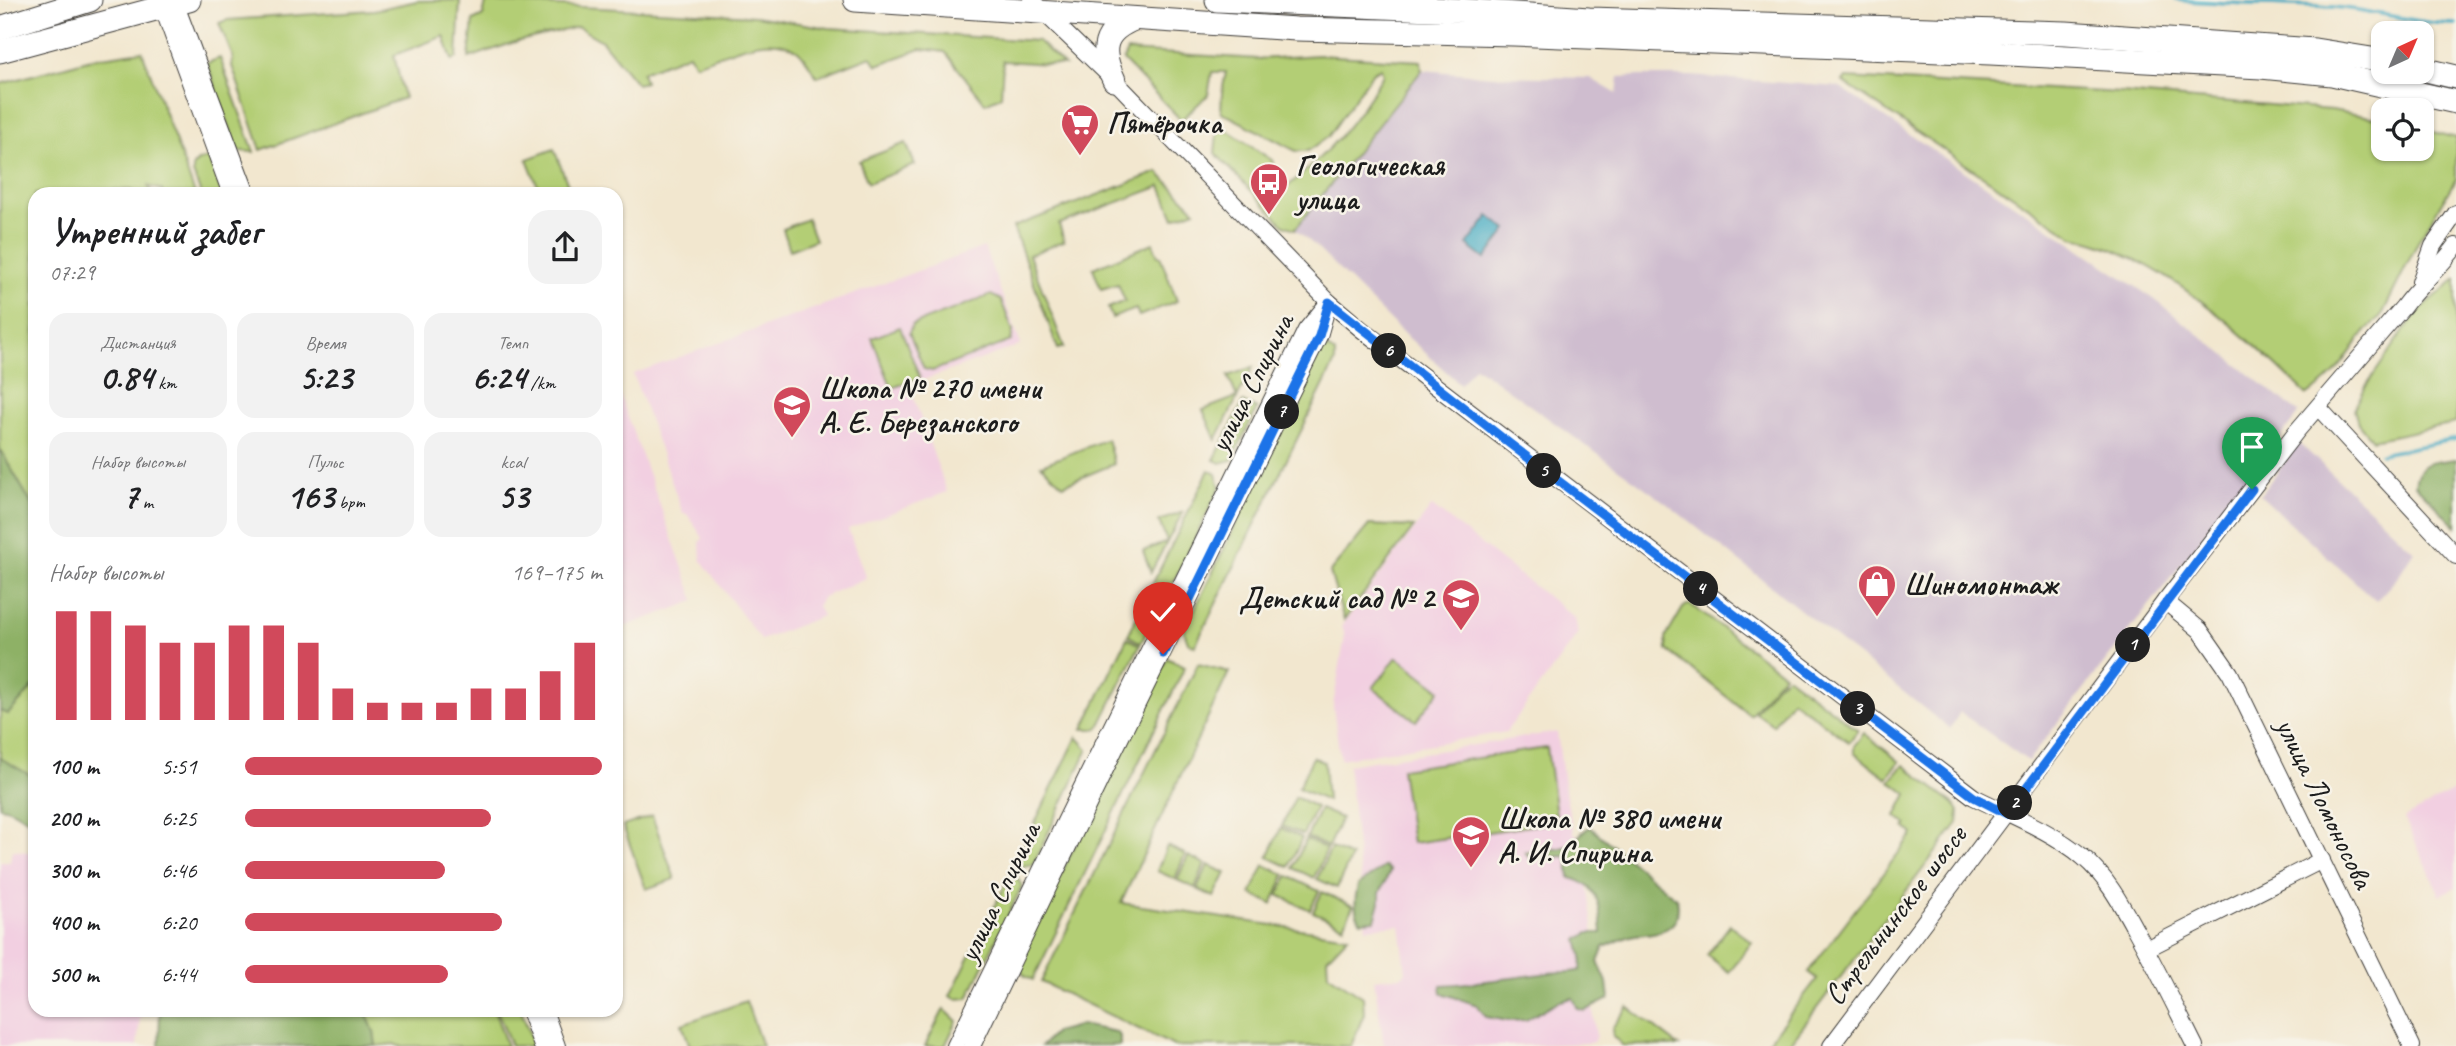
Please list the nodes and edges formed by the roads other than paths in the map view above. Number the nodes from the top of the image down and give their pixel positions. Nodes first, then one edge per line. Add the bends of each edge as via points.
1 (90, 0) edge
2 (855, 0) edge
3 (1217, 0) edge
4 (173, 2) edge
5 (1038, 7) edge
6 (1134, 19) junction
7 (0, 28) edge
8 (0, 51) edge
9 (2371, 59) edge
10 (2434, 72) edge
11 (2456, 78) edge
12 (1114, 80) junction
13 (2456, 102) edge
14 (229, 187) edge
15 (244, 187) edge
16 (2456, 213) edge
17 (2456, 246) edge
18 (2418, 288) junction
19 (1329, 302) junction
20 (2318, 407) junction
21 (2456, 556) edge
22 (2165, 601) junction
23 (2007, 814) junction
24 (2322, 860) junction
25 (2146, 949) junction
26 (532, 1017) edge
27 (547, 1017) edge
28 (2405, 1044) edge
29 (542, 1046) edge
30 (557, 1046) edge
31 (955, 1046) edge
32 (972, 1046) edge
33 (1831, 1046) edge
34 (2195, 1046) edge

1 - 7 highway
2 - 5 highway
3 - 9 highway via 1589,19 2066,33 2315,50
4 - 8 highway
4 - 14 street
4 - 15 street
5 - 6 highway
5 - 12 street
6 - 12 highway via 1114,30 1107,41 1107,65
6 - 13 highway via 2261,67 2332,75
10 - 11 highway
12 - 19 street
16 - 18 street, Стрельнинское шоссе via 2433,246
17 - 18 street, Стрельнинское шоссе
18 - 20 street, Стрельнинское шоссе
19 - 23 street via 1974,797
19 - 31 street, улица Спирина via 1306,330
19 - 32 street, улица Спирина via 1319,336
20 - 21 street
20 - 22 street, Стрельнинское шоссе
22 - 23 street, Стрельнинское шоссе
22 - 24 street, улица Ломоносова via 2200,630 2230,673
23 - 25 street via 2071,848 2095,868
23 - 33 street, Стрельнинское шоссе
24 - 25 street
24 - 28 street, улица Ломоносова
25 - 34 street
26 - 29 street
27 - 30 street

